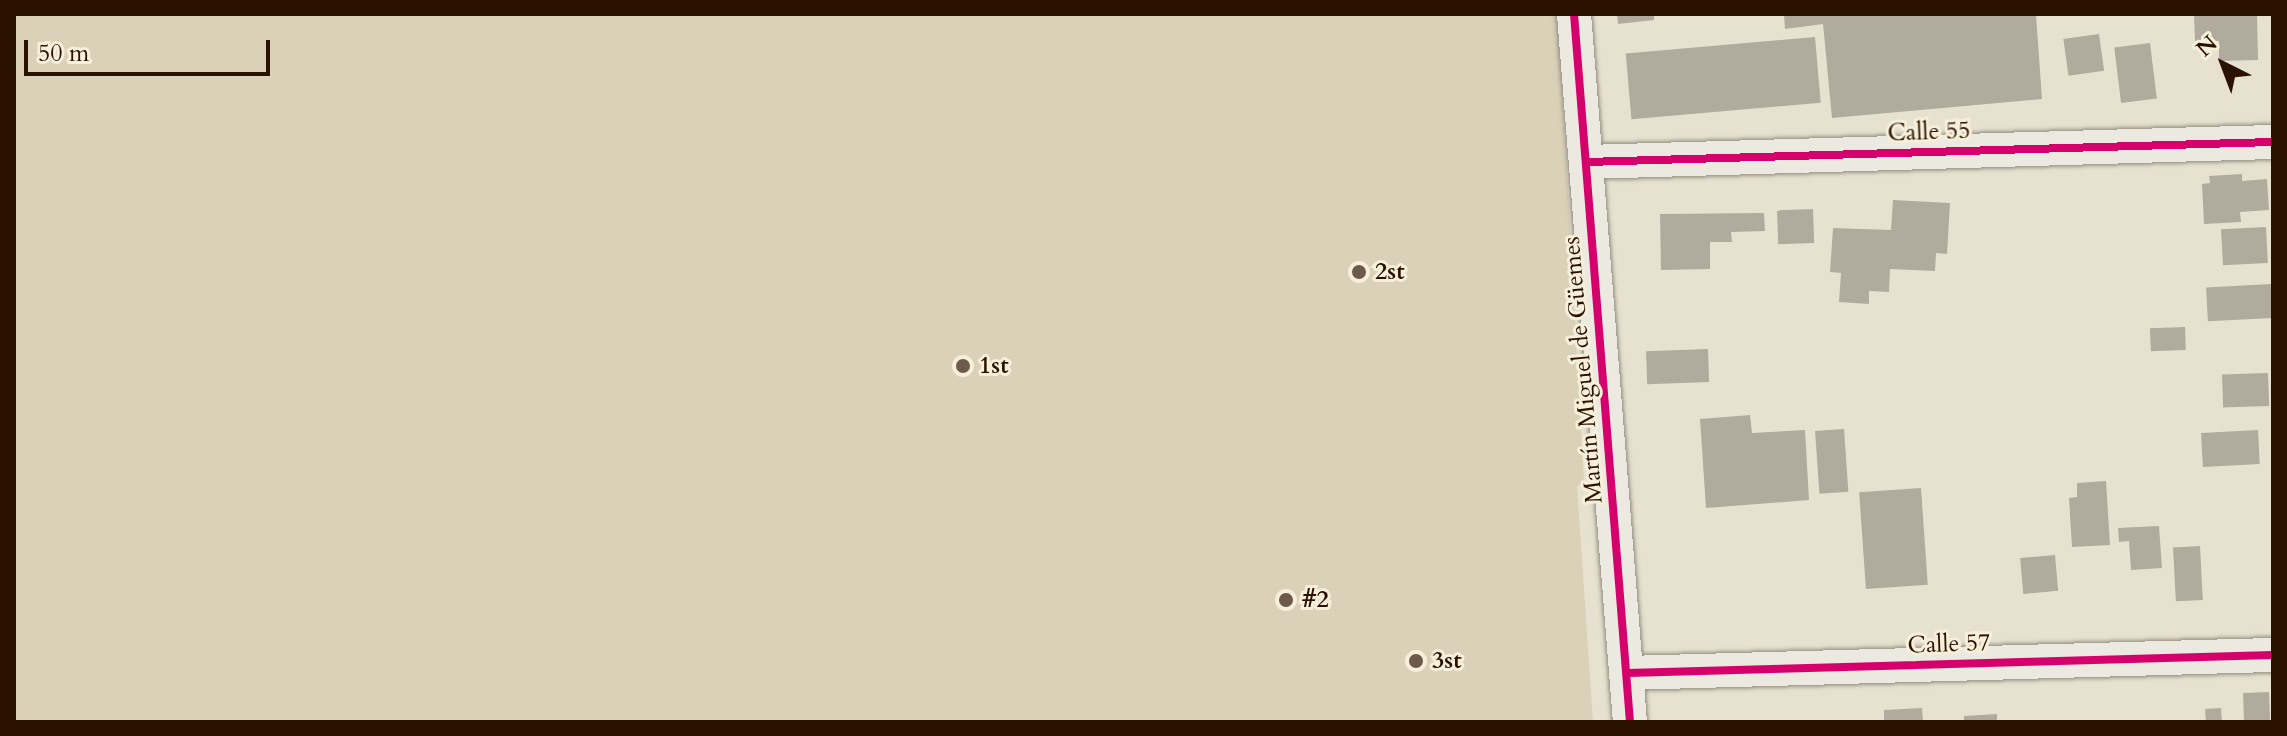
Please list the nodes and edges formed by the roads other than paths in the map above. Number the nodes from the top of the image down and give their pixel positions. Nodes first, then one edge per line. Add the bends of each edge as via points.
1 (1574, 14) edge
2 (2273, 142) edge
3 (1586, 162) junction
4 (2273, 655) edge
5 (1627, 673) junction
6 (1630, 722) edge

1 - 3 street, Martín Miguel de Güemes
2 - 3 street, Calle 55
3 - 5 street, Martín Miguel de Güemes
4 - 5 street, Calle 57
5 - 6 street, Martín Miguel de Güemes

